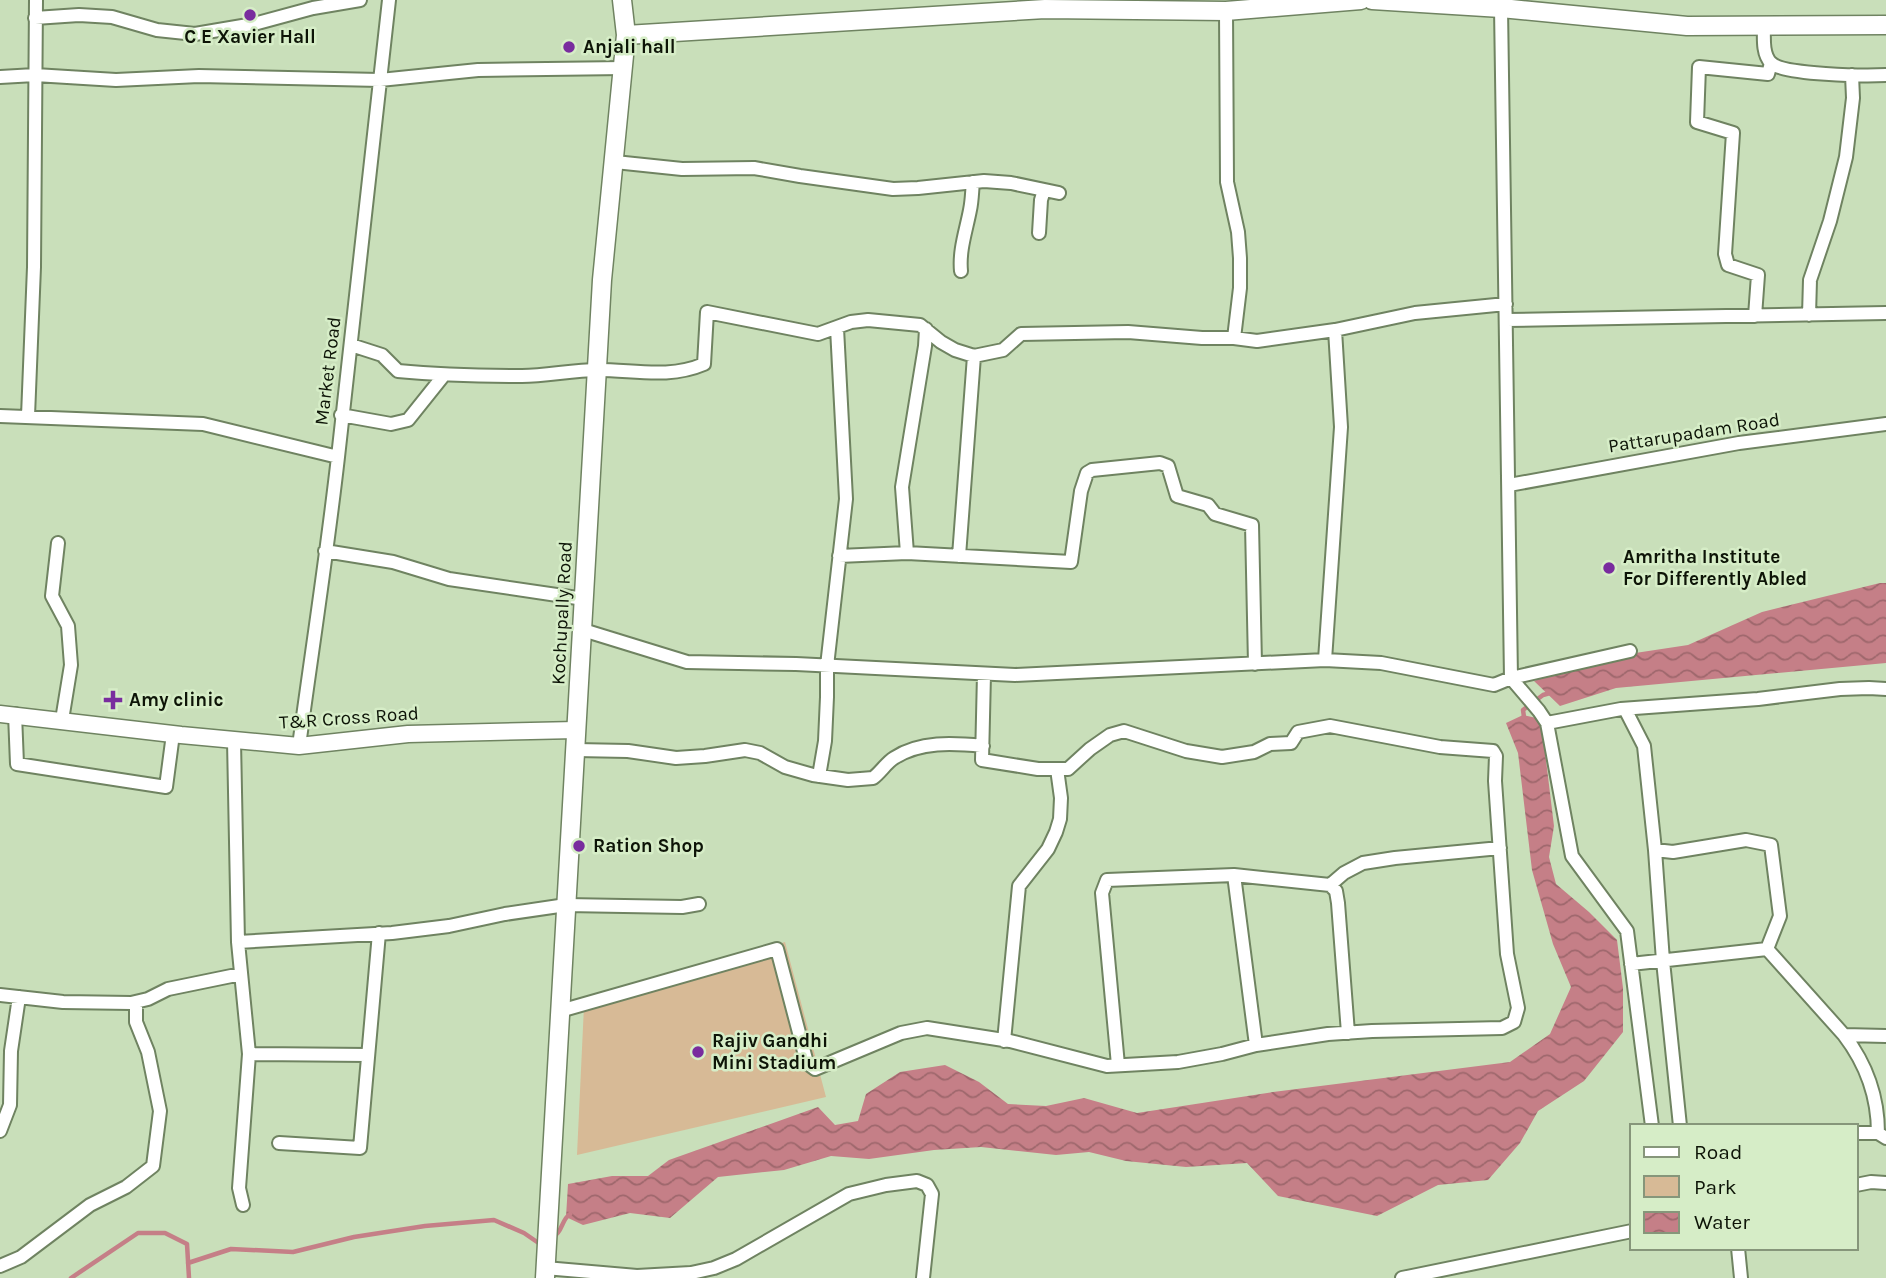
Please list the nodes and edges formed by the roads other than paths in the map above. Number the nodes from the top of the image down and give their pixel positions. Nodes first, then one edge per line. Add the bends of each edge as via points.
1 (36, 0) edge
2 (360, 0) edge
3 (388, 0) edge
4 (622, 0) edge
5 (1361, 0) edge
6 (1372, 0) edge
7 (1045, 5) edge
8 (1217, 7) edge
9 (1501, 8) junction
10 (35, 18) junction
11 (1886, 24) edge
12 (1764, 25) junction
13 (626, 35) junction
14 (1771, 63) junction
15 (624, 68) junction
16 (34, 75) junction
17 (1852, 75) junction
18 (1886, 75) edge
19 (0, 77) edge
20 (380, 80) junction
21 (615, 162) junction
22 (973, 182) junction
23 (1044, 190) junction
24 (1059, 193) dead end
25 (1039, 233) dead end
26 (961, 271) dead end
27 (1506, 304) junction
28 (1886, 313) edge
29 (1808, 314) junction
30 (1755, 316) junction
31 (1506, 320) junction
32 (837, 328) junction
33 (926, 329) junction
34 (1335, 330) junction
35 (1234, 338) junction
36 (351, 345) junction
37 (974, 356) junction
38 (597, 370) junction
39 (444, 375) junction
40 (341, 415) junction
41 (0, 416) edge
42 (28, 416) junction
43 (1886, 424) edge
44 (338, 457) junction
45 (1509, 485) junction
46 (58, 543) dead end
47 (325, 551) junction
48 (907, 553) junction
49 (839, 556) junction
50 (959, 556) junction
51 (584, 599) junction
52 (583, 630) junction
53 (1630, 652) dead end
54 (1325, 660) junction
55 (1255, 664) junction
56 (827, 666) junction
57 (984, 674) junction
58 (1515, 682) junction
59 (1886, 690) edge
60 (1625, 709) junction
61 (8, 714) edge
62 (62, 720) junction
63 (1547, 723) junction
64 (576, 730) junction
65 (173, 734) junction
66 (234, 741) junction
67 (299, 746) junction
68 (983, 747) junction
69 (576, 750) junction
70 (1057, 769) junction
71 (819, 776) junction
72 (1500, 848) junction
73 (1655, 850) junction
74 (1234, 875) junction
75 (1330, 885) junction
76 (699, 904) dead end
77 (566, 905) junction
78 (379, 933) junction
79 (238, 942) junction
80 (1767, 949) junction
81 (1663, 961) junction
82 (1631, 964) junction
83 (240, 974) junction
84 (0, 995) edge
85 (19, 997) junction
86 (136, 1002) junction
87 (560, 1011) junction
88 (1348, 1033) junction
89 (1844, 1035) junction
90 (1886, 1036) edge
91 (1004, 1041) junction
92 (1256, 1045) junction
93 (248, 1054) junction
94 (368, 1055) junction
95 (1118, 1065) junction
96 (1652, 1124) edge
97 (1680, 1124) edge
98 (0, 1131) edge
99 (1858, 1133) edge
100 (1882, 1135) edge
101 (279, 1143) dead end
102 (1886, 1183) edge
103 (1858, 1185) edge
104 (243, 1205) dead end
105 (1630, 1231) edge
106 (1738, 1250) edge
107 (0, 1266) edge
108 (545, 1273) edge
109 (923, 1278) edge
110 (1402, 1278) edge
111 (1741, 1278) edge

1 - 10 street
2 - 10 street via 195,34 157,30 112,17
3 - 20 street, Market Road
4 - 13 main road, Kochupally Road
5 - 8 main road
6 - 9 main road
7 - 8 main road
7 - 13 main road
8 - 35 street via 1227,182 1240,258
9 - 12 main road via 1687,26
9 - 27 street
10 - 16 street
11 - 12 main road
12 - 14 street via 1765,52
13 - 15 main road, Kochupally Road
14 - 17 street via 1811,73
14 - 30 street via 1768,74 1699,67 1697,122 1733,133 1725,254 1728,265 1758,275
15 - 20 street via 478,70
15 - 21 main road, Kochupally Road
16 - 19 street
16 - 20 street via 116,80 199,76
16 - 42 street
17 - 18 street
17 - 29 street via 1846,157 1810,280
20 - 36 street, Market Road
21 - 22 street via 682,169 754,168 893,189
21 - 38 main road, Kochupally Road
22 - 23 street
22 - 26 street
23 - 24 street
23 - 25 street
27 - 31 street
27 - 34 street via 1415,313
28 - 29 street
29 - 30 street
30 - 31 street
31 - 45 street
32 - 33 street via 868,320
32 - 38 street via 818,334 708,312 704,365 667,373
32 - 49 street via 846,499
33 - 37 street via 948,346
33 - 48 street via 902,487
34 - 35 street via 1257,341
34 - 54 street via 1341,427
35 - 37 street via 1128,331 1020,334 1003,350
36 - 39 street via 382,355 398,371
36 - 40 street, Market Road
37 - 50 street
38 - 39 street via 524,376
38 - 51 main road, Kochupally Road
39 - 40 street via 408,420 391,424
40 - 44 street, Market Road
41 - 42 street
42 - 44 street via 203,424
43 - 45 street, Pattarupadam Road via 1740,443
44 - 47 street, Market Road
45 - 58 street
46 - 62 street via 52,596 68,626 71,665
47 - 51 street via 393,562 449,579
47 - 67 street, Market Road
48 - 49 street
48 - 50 street
49 - 56 street
50 - 55 street via 1071,562 1087,473 1166,465 1177,496 1252,525
51 - 52 main road, Kochupally Road
52 - 56 street via 687,662
52 - 64 main road, Kochupally Road
53 - 58 street
54 - 55 street
54 - 58 street via 1381,663 1494,685
55 - 57 street
56 - 57 street
56 - 71 street
57 - 68 street
58 - 63 street
59 - 60 street
60 - 63 street
60 - 73 street via 1644,746
61 - 62 street, T&R Cross Road
61 - 65 street via 17,764 166,787
62 - 65 street, T&R Cross Road
63 - 82 street via 1572,856 1627,931
64 - 67 street, T&R Cross Road via 408,734
64 - 69 main road, Kochupally Road
65 - 66 street, T&R Cross Road
66 - 67 street, T&R Cross Road
66 - 79 street
68 - 70 street via 982,760
68 - 71 street via 918,746 891,759 873,778
69 - 71 street via 676,758 745,750
69 - 77 main road, Kochupally Road
70 - 72 street via 1068,769 1110,735 1124,730 1186,751 1222,757 1291,743 1298,732 1330,726 1440,747 1493,751
70 - 91 street via 1061,799 1056,832 1019,886
72 - 75 street via 1363,863
72 - 88 street via 1507,954 1518,1008 1514,1022 1502,1028
73 - 80 street via 1673,852 1746,840 1771,845 1780,916
73 - 81 street
74 - 75 street
74 - 92 street
74 - 95 street via 1107,880 1102,893
75 - 88 street via 1338,903
76 - 77 street
77 - 78 street
77 - 87 main road, Kochupally Road
78 - 79 street
78 - 94 street
79 - 83 street
80 - 81 street
80 - 89 street
81 - 82 street
81 - 97 street
82 - 96 street
83 - 86 street via 168,989
83 - 93 street
84 - 85 street
85 - 86 street
85 - 98 street via 10,1105
86 - 107 street via 136,1022 148,1052 160,1111 153,1166 126,1187 90,1205 21,1257
87 - 91 street via 777,948 807,1063 815,1069 901,1033 927,1028
87 - 108 main road, Kochupally Road
88 - 92 street
89 - 90 street
89 - 100 street via 1873,1091
91 - 95 street
92 - 95 street via 1178,1062
93 - 94 street
93 - 104 street via 239,1188
94 - 101 street via 359,1148
99 - 100 street
102 - 103 street
105 - 110 street
106 - 111 street
108 - 109 street via 637,1276 714,1268 849,1194 918,1181 932,1194

